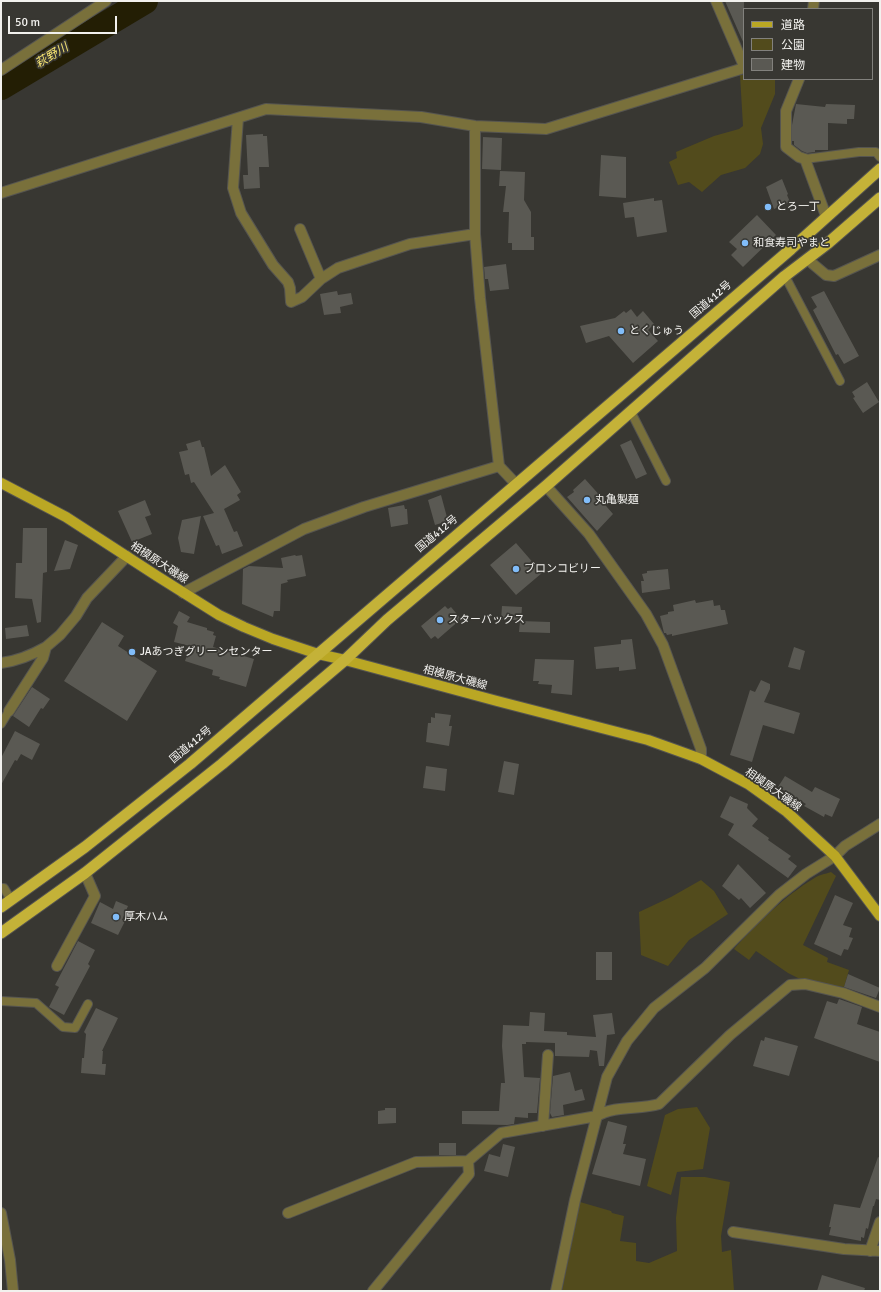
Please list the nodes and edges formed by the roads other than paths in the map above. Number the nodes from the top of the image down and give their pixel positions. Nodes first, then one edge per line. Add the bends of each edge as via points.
1 (106, 1) edge
2 (716, 1) edge
3 (743, 65) edge
4 (743, 67) edge
5 (1, 70) edge
6 (800, 80) edge
7 (238, 118) junction
8 (475, 126) junction
9 (880, 157) edge
10 (804, 159) junction
11 (880, 169) edge
12 (1, 193) edge
13 (880, 198) edge
14 (826, 216) junction
15 (300, 229) dead end
16 (475, 234) junction
17 (880, 255) edge
18 (808, 259) junction
19 (785, 276) junction
20 (321, 279) junction
21 (840, 381) dead end
22 (631, 412) junction
23 (500, 466) junction
24 (666, 481) dead end
25 (1, 483) edge
26 (516, 484) junction
27 (546, 486) junction
28 (127, 556) junction
29 (184, 593) junction
30 (46, 647) junction
31 (318, 654) junction
32 (345, 660) junction
33 (1, 663) edge
34 (9, 711) joint
35 (1, 724) edge
36 (700, 759) junction
37 (880, 824) edge
38 (835, 856) junction
39 (85, 873) junction
40 (1, 888) edge
41 (11, 900) junction
42 (1, 906) edge
43 (880, 916) edge
44 (1, 933) edge
45 (57, 966) dead end
46 (1, 1001) edge
47 (88, 1004) dead end
48 (880, 1007) edge
49 (548, 1055) dead end
50 (597, 1116) junction
51 (543, 1126) junction
52 (468, 1161) junction
53 (1, 1213) edge
54 (288, 1213) dead end
55 (880, 1222) edge
56 (733, 1232) dead end
57 (875, 1251) edge
58 (13, 1291) edge
59 (373, 1291) edge
60 (556, 1291) edge

1 - 5 street
2 - 3 street
4 - 8 street via 546,129
6 - 10 street via 786,111 786,147
7 - 8 street via 266,109 421,117
7 - 12 street
7 - 20 street via 233,188 241,213 273,265 288,282 291,302 302,297
8 - 16 street
9 - 10 lane via 876,152 859,152
10 - 14 street
11 - 14 highway, 国道412号
13 - 18 highway
14 - 26 highway, 国道412号
15 - 20 street
16 - 20 street via 410,244 338,268
16 - 23 street
17 - 18 street via 834,276 826,275
18 - 19 highway
19 - 21 lane
19 - 22 highway
22 - 24 lane
22 - 27 highway
23 - 26 street
23 - 29 street via 364,507 304,529
25 - 28 main road, 相模原大磯線 via 66,517
26 - 31 highway, 国道412号
27 - 32 highway via 387,620
27 - 36 street via 590,534 646,614 663,645 701,749
28 - 29 main road, 相模原大磯線
28 - 30 street via 87,598 60,635
29 - 31 main road, 相模原大磯線 via 244,627
30 - 33 street via 12,662
30 - 34 street via 43,658
31 - 32 main road, 相模原大磯線
31 - 41 highway, 国道412号 via 190,764 86,847
32 - 36 main road, 相模原大磯線 via 648,740
32 - 39 highway via 222,764
34 - 35 lane
36 - 38 main road, 相模原大磯線 via 748,784
37 - 38 street via 845,846
38 - 43 main road, 相模原大磯線
38 - 50 street via 806,874 779,896 705,968 654,1008 627,1041 607,1077
39 - 44 highway
39 - 45 street via 95,896
40 - 41 lane via 4,888
41 - 42 highway, 国道412号
46 - 47 lane via 36,1003 64,1027 75,1028
48 - 50 street via 843,993 805,984 790,985 730,1035 659,1104 605,1111
49 - 51 street
50 - 51 street
50 - 60 street via 575,1200
51 - 52 street via 501,1133
52 - 54 street via 416,1162
52 - 59 street via 469,1174
53 - 58 street
55 - 57 street
56 - 57 street via 844,1249

